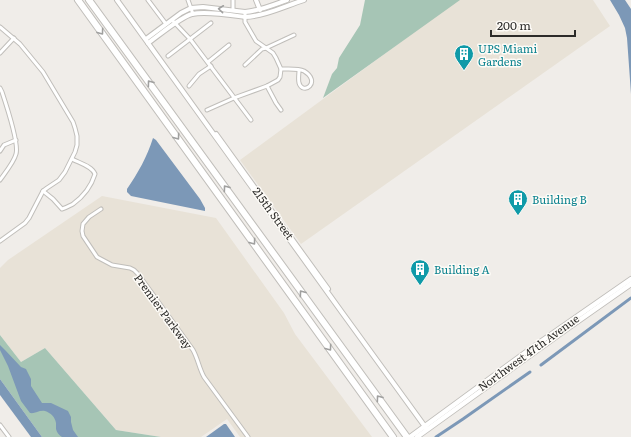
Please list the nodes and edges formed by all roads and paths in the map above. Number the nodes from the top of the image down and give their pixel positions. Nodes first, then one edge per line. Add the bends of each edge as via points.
1 (78, 0) edge
2 (89, 0) edge
3 (117, 0) edge
4 (148, 0) edge
5 (188, 0) edge
6 (233, 0) edge
7 (256, 0) edge
8 (287, 0) edge
9 (304, 0) edge
10 (191, 8) junction
11 (233, 10) junction
12 (259, 10) junction
13 (245, 12) junction
14 (194, 14) junction
15 (260, 15) junction
16 (245, 17) junction
17 (172, 20) junction
18 (211, 23) dead end
19 (166, 24) junction
20 (175, 24) junction
21 (0, 26) edge
22 (294, 35) dead end
23 (14, 38) junction
24 (190, 39) junction
25 (147, 41) junction
26 (230, 46) dead end
27 (266, 48) junction
28 (0, 54) edge
29 (168, 56) dead end
30 (208, 62) junction
31 (245, 64) dead end
32 (211, 66) junction
33 (281, 69) junction
34 (299, 70) junction
35 (189, 86) dead end
36 (267, 86) junction
37 (0, 88) edge
38 (234, 98) junction
39 (207, 110) dead end
40 (281, 110) dead end
41 (251, 120) dead end
42 (16, 140) junction
43 (0, 152) edge
44 (72, 159) junction
45 (0, 178) edge
46 (43, 191) junction
47 (102, 209) dead end
48 (0, 241) edge
49 (631, 279) edge
50 (631, 284) edge
51 (0, 427) edge
52 (426, 428) junction
53 (393, 436) edge
54 (9, 437) edge
55 (248, 437) edge
56 (408, 437) edge
57 (417, 437) edge

1 -> 53 highway
56 -> 2 highway
3 - 25 street, 215th Street
4 - 19 street
5 - 10 street
6 - 11 street
7 - 12 street
8 - 12 street
9 - 15 street
11 -> 10 street
10 - 14 street
10 - 17 street
11 - 13 street
12 - 13 street
12 - 15 street
13 - 16 street
14 - 16 street
14 - 20 street
15 - 16 street
16 - 27 street via 245,22 256,41
17 - 19 street
17 - 20 street
18 - 24 street
19 - 25 street
20 - 24 street
20 - 25 street
21 - 23 street
22 - 27 street
23 - 28 street
23 - 44 street via 43,72 73,122 77,145
24 - 29 street
24 - 30 street
25 - 52 street, 215th Street
26 - 30 street
27 - 31 street
27 - 33 street via 273,53
30 - 32 street
32 - 35 street via 199,74
32 - 38 street
33 - 34 street
33 - 36 street via 278,80
34 - 34 street via 304,71 312,80 309,87 300,85
36 - 38 street
36 - 40 street
37 - 42 street
38 - 39 street
38 - 41 street
42 - 43 street via 4,145
42 - 45 street via 16,155
44 - 46 street via 63,176
44 - 46 street via 94,170 94,179 86,193 62,209
46 - 48 street via 25,223
47 - 55 street, Premier Parkway via 83,224 83,236 97,257 112,265 130,268 138,274 193,350 204,377
49 - 52 main road, Northwest 47th Avenue via 533,347
50 - 52 main road, Northwest 47th Avenue
51 - 54 street
52 - 56 main road
52 - 57 main road

